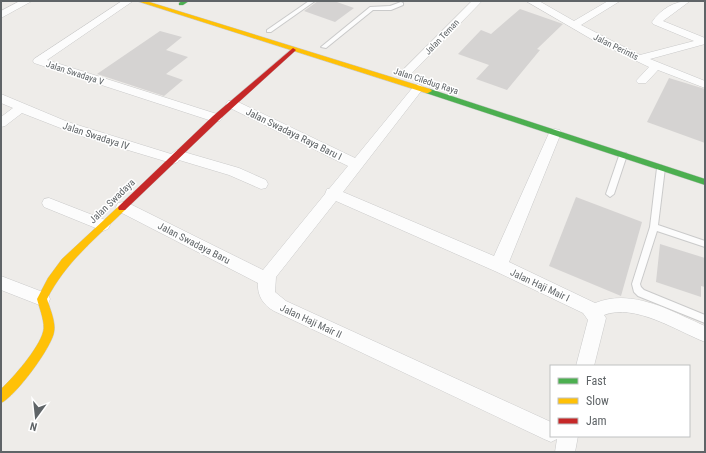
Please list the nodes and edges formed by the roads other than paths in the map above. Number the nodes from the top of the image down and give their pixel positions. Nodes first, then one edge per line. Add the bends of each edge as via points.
1 (27, 1) edge
2 (128, 1) edge
3 (140, 1) edge
4 (171, 1) edge
5 (312, 1) edge
6 (477, 1) edge
7 (531, 1) edge
8 (615, 1) edge
9 (684, 1) edge
10 (184, 3) edge
11 (401, 4) dead end
12 (203, 11) dead end
13 (1, 15) edge
14 (575, 24) junction
15 (265, 30) joint
16 (283, 35) dead end
17 (705, 41) edge
18 (324, 47) dead end
19 (293, 50) junction
20 (639, 58) junction
21 (656, 65) junction
22 (410, 76) junction
23 (642, 81) dead end
24 (705, 85) edge
25 (1, 98) edge
26 (232, 104) junction
27 (21, 108) junction
28 (216, 118) junction
29 (1, 123) edge
30 (559, 128) junction
31 (623, 155) junction
32 (175, 157) junction
33 (356, 164) junction
34 (661, 168) junction
35 (705, 182) edge
36 (261, 184) dead end
37 (332, 193) junction
38 (610, 194) dead end
39 (49, 203) dead end
40 (122, 207) junction
41 (104, 225) junction
42 (654, 227) junction
43 (705, 244) edge
44 (503, 267) junction
45 (266, 279) junction
46 (1, 283) edge
47 (42, 299) junction
48 (593, 312) junction
49 (705, 319) edge
50 (705, 334) edge
51 (585, 365) edge
52 (1, 397) edge
53 (550, 433) edge

1 - 13 street
2 - 28 street, Jalan Swadaya V via 38,61
3 - 19 main road, Jalan Ciledug Raya
4 - 10 main road
5 - 15 lane
6 - 22 street, Jalan Teman
7 - 14 street, Jalan Perintis
8 - 14 street
9 - 17 street via 657,22
10 - 12 main road
11 - 18 lane via 391,8 372,8
14 - 20 street, Jalan Perintis via 606,43
15 - 16 main road
17 - 20 street
19 - 22 main road, Jalan Ciledug Raya
19 - 26 main road, Jalan Swadaya
20 - 21 street, Jalan Perintis
21 - 23 street
21 - 24 street, Jalan Perintis
22 - 30 main road, Jalan Ciledug Raya
22 - 33 street
25 - 27 street, Jalan Swadaya IV
26 - 28 main road, Jalan Swadaya
26 - 33 street, Jalan Swadaya Raya Baru I
27 - 29 street
27 - 32 street, Jalan Swadaya IV via 84,133
28 - 32 main road, Jalan Swadaya
30 - 31 main road, Jalan Ciledug Raya
30 - 44 street, Jalan Haji Mair I via 501,257
31 - 34 main road, Jalan Ciledug Raya
31 - 38 lane
32 - 36 street, Jalan Swadaya IV via 234,171
32 - 40 main road, Jalan Swadaya
33 - 37 street
34 - 35 main road, Jalan Ciledug Raya
34 - 42 lane
37 - 44 street
37 - 45 street
39 - 41 street
40 - 41 main road, Jalan Swadaya
40 - 45 street, Jalan Swadaya Baru
41 - 47 main road, Jalan Swadaya via 65,262
42 - 43 lane
42 - 49 lane via 636,284 637,289 641,293
44 - 48 street, Jalan Haji Mair I
45 - 53 street, Jalan Haji Mair II via 264,288 272,302
46 - 47 street
47 - 52 main road via 49,332 36,356 15,384
48 - 50 street via 608,306 630,306 644,309
48 - 51 street via 596,318

